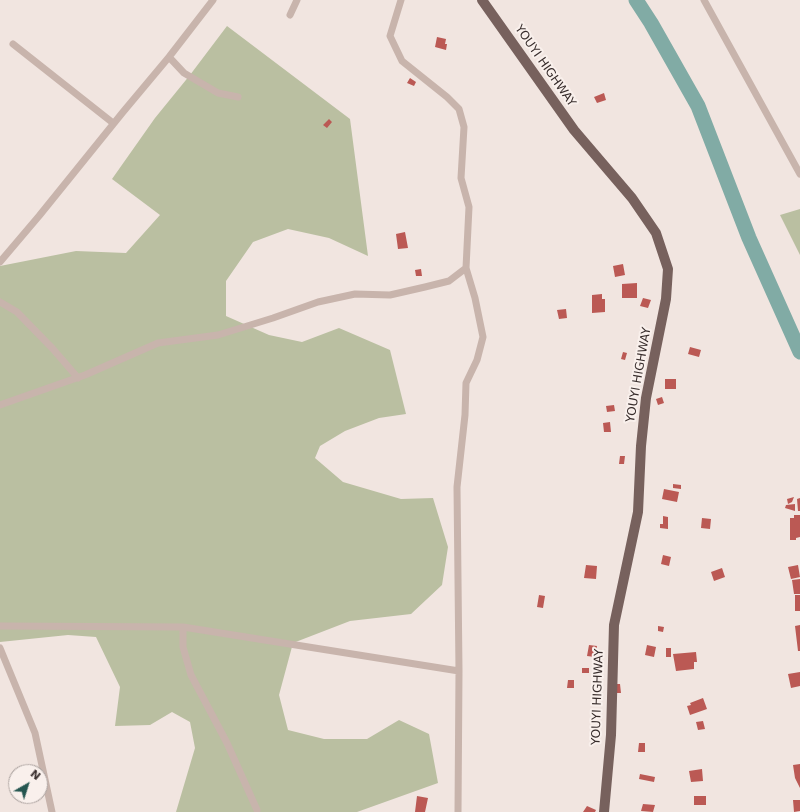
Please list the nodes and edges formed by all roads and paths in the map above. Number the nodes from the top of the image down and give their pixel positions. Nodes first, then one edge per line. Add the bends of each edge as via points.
1 (213, 0) edge
2 (297, 0) edge
3 (401, 0) edge
4 (482, 0) edge
5 (704, 0) edge
6 (290, 15) dead end
7 (13, 44) dead end
8 (169, 58) junction
9 (238, 97) dead end
10 (113, 123) junction
11 (800, 174) edge
12 (0, 262) edge
13 (466, 268) junction
14 (0, 302) edge
15 (78, 378) junction
16 (0, 405) edge
17 (0, 626) edge
18 (183, 627) junction
19 (0, 648) edge
20 (459, 671) junction
21 (257, 810) dead end
22 (52, 812) edge
23 (458, 812) edge
24 (604, 812) edge

1 - 8 street
2 - 6 street
3 - 13 street via 390,36 402,60 447,96 459,109 464,127 461,178 469,208
4 - 24 main road, YOUYI HIGHWAY via 574,130 636,203 656,233 668,269 666,298 646,398 638,512 614,625 611,735
5 - 11 street
7 - 10 street
8 - 9 street via 184,73 218,93
8 - 10 street
10 - 12 street
13 - 15 street via 449,280 425,287 390,295 355,294 318,302 218,335 158,343
13 - 20 street via 483,337 477,360 466,383 457,487
14 - 15 street via 17,312
15 - 16 street
17 - 18 street
18 - 20 street
18 - 21 street via 183,647 191,675 227,743
19 - 22 street via 35,732
20 - 23 street

